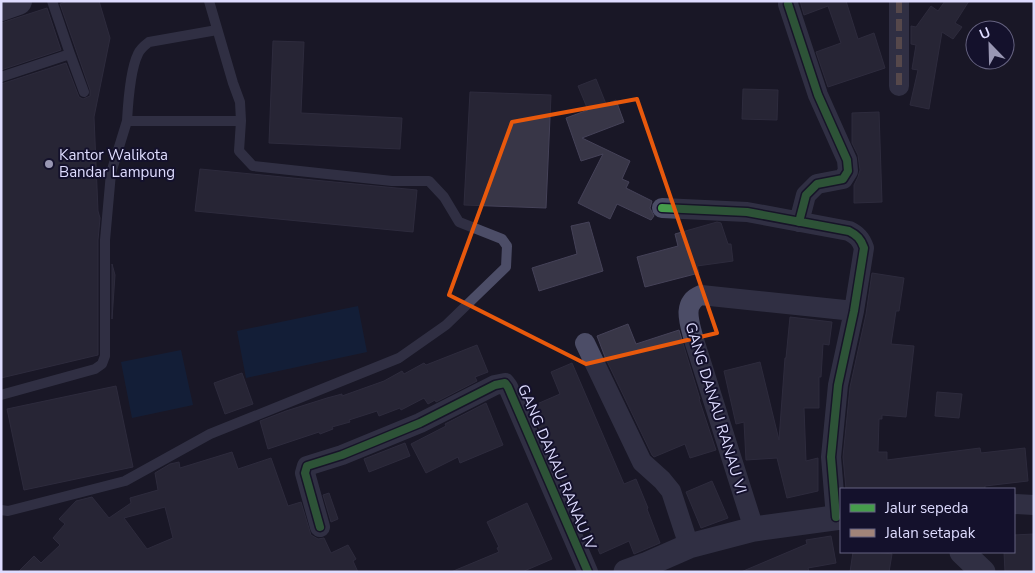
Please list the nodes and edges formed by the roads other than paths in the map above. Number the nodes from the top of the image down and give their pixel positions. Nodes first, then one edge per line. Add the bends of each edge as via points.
1 (18, 1) edge
2 (52, 1) edge
3 (209, 1) edge
4 (899, 1) edge
5 (788, 4) dead end
6 (1, 7) edge
7 (217, 30) junction
8 (70, 54) junction
9 (1, 77) edge
10 (899, 86) dead end
11 (84, 92) dead end
12 (241, 121) junction
13 (127, 122) junction
14 (662, 208) dead end
15 (799, 222) junction
16 (854, 311) junction
17 (586, 343) dead end
18 (1, 395) edge
19 (1015, 504) edge
20 (1034, 505) edge
21 (1, 510) edge
22 (839, 517) edge
23 (320, 527) dead end
24 (754, 529) junction
25 (689, 546) junction
26 (963, 553) edge
27 (588, 572) edge
28 (626, 572) edge
29 (984, 572) edge

1 - 6 main road
2 - 8 lane
3 - 7 lane
4 - 10 street
5 - 15 street via 818,95 847,160 848,171 843,179 817,184 806,196
7 - 12 lane via 240,102
7 - 13 lane via 150,42 144,46 138,54 132,79
8 - 9 lane
8 - 11 lane
12 - 13 lane
12 - 21 lane via 239,150 253,166 392,181 429,181 444,197 459,222 502,238 507,246 506,267 446,325 398,358 210,434 125,481 8,511
13 - 18 lane via 111,173 105,240 105,356 102,364 96,369
14 - 15 street via 747,212
15 - 16 street via 849,231 862,241 864,248
16 - 22 street via 838,385 831,457
16 - 24 street, GANG DANAU RANAU VI via 701,295 689,305 687,315 694,340
17 - 25 street via 642,462 672,491
19 - 20 street
22 - 24 street
23 - 27 street, GANG DANAU RANAU IV via 305,473 307,466 420,424 495,385 505,383
24 - 25 street
25 - 28 street
26 - 29 street

